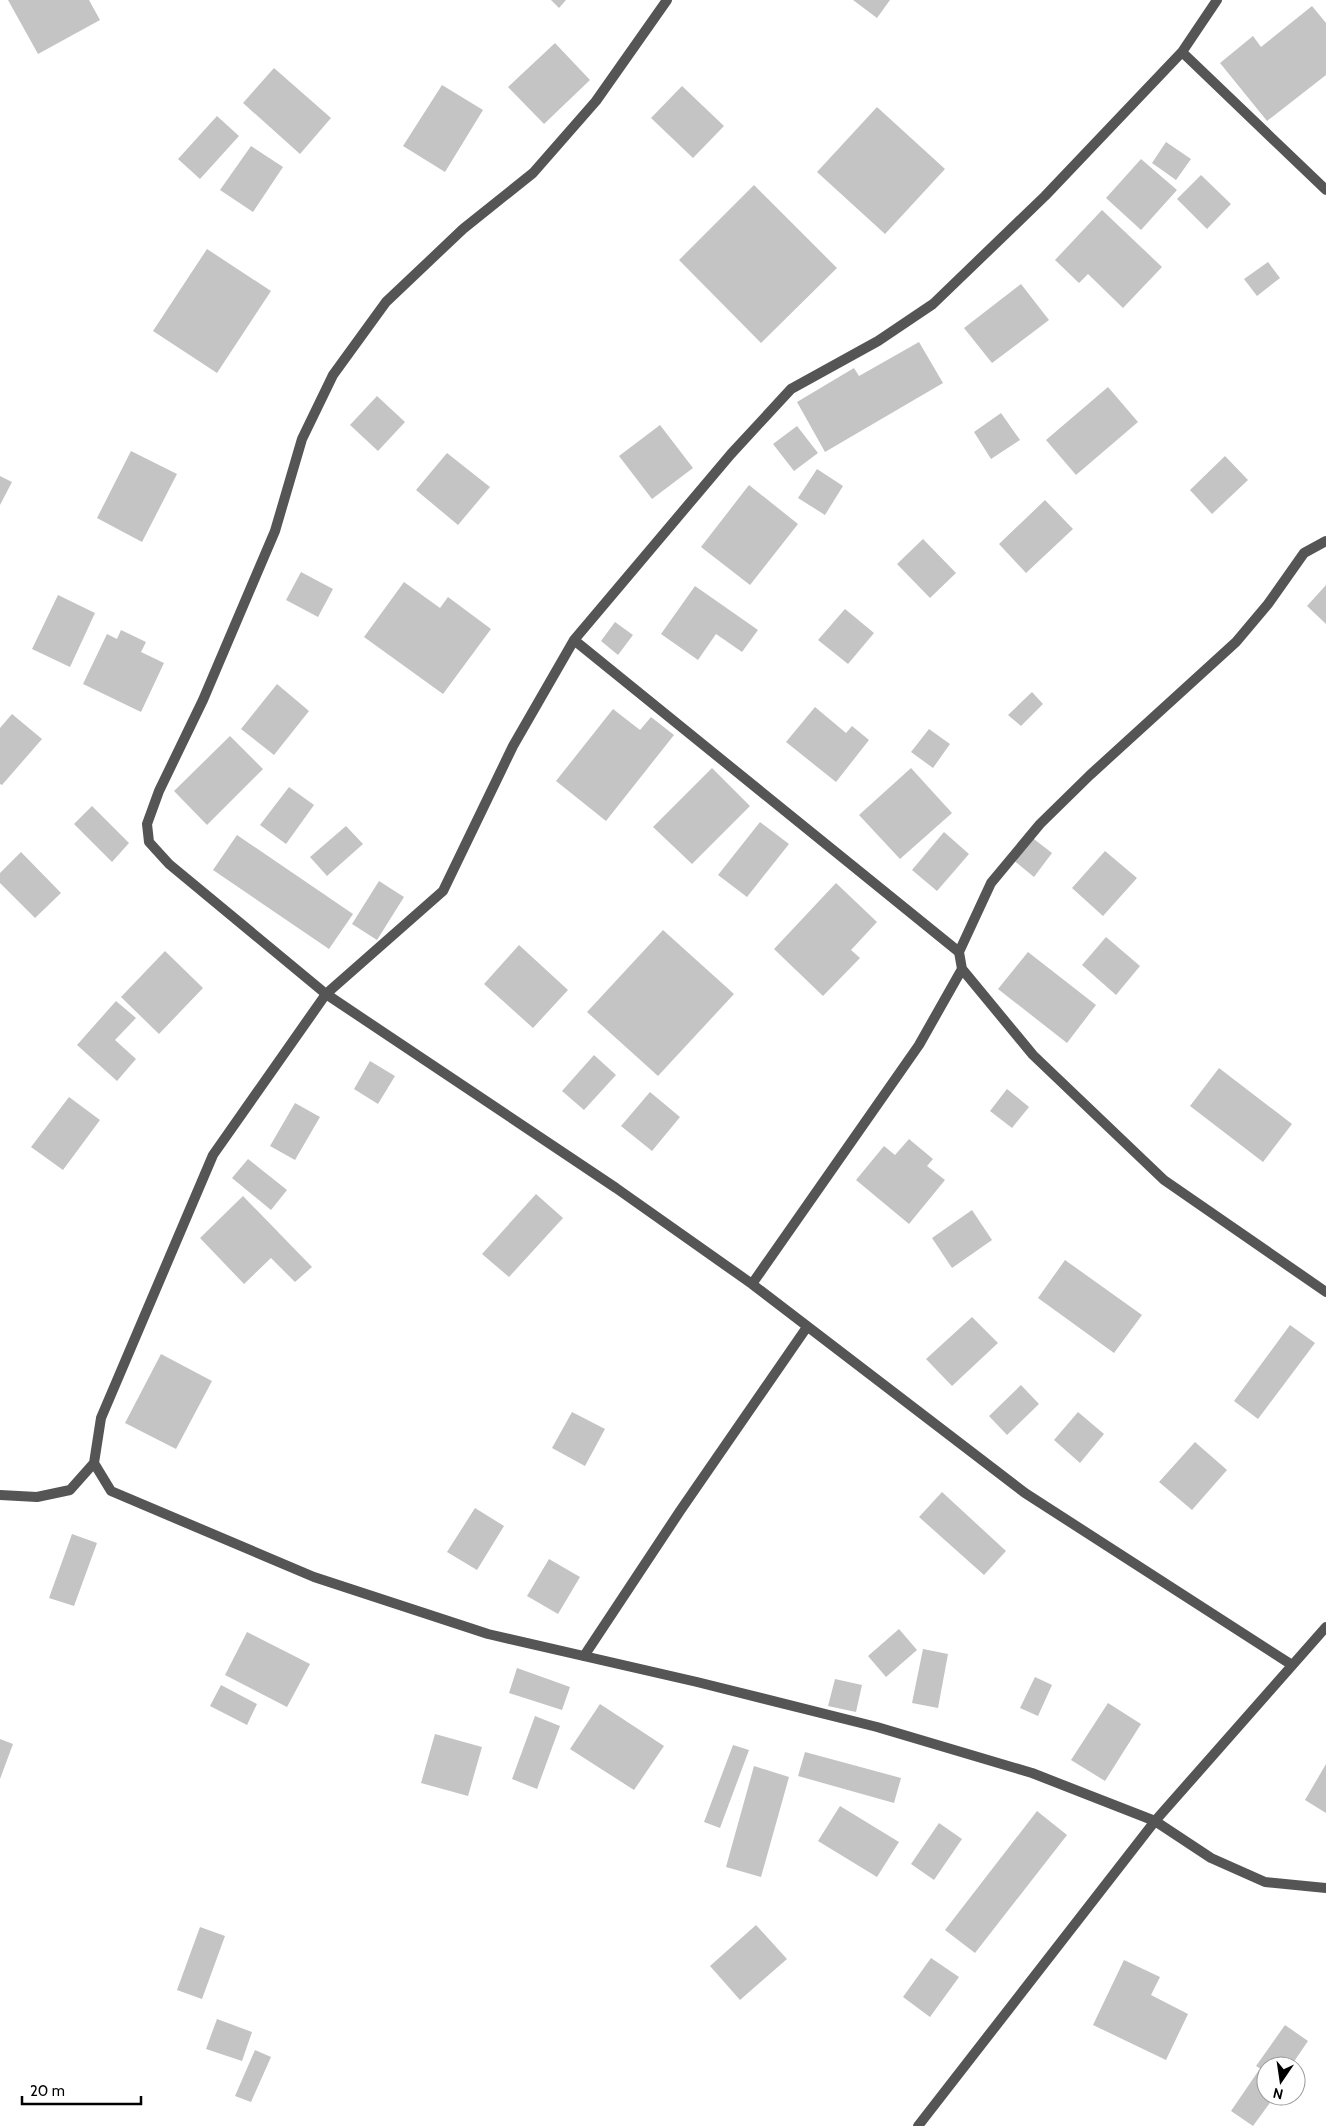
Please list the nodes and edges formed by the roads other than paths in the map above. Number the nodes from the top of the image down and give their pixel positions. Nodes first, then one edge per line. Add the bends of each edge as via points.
1 (667, 0) edge
2 (1217, 0) edge
3 (1182, 52) junction
4 (1326, 190) edge
5 (1326, 541) edge
6 (574, 640) junction
7 (959, 952) junction
8 (962, 969) junction
9 (326, 994) junction
10 (752, 1284) junction
11 (1326, 1292) edge
12 (807, 1327) junction
13 (94, 1463) junction
14 (0, 1494) edge
15 (1326, 1627) edge
16 (584, 1656) junction
17 (1292, 1665) junction
18 (1155, 1821) junction
19 (1326, 1888) edge
20 (918, 2126) edge

1 - 9 street via 596,101 533,173 463,229 386,302 333,375 302,439 275,531 147,824 149,842 169,864
2 - 3 street
3 - 4 street
3 - 6 street via 1045,196 933,304 878,341 791,389 731,454
5 - 7 street via 1304,553 1236,642 1040,824 991,883
6 - 7 street
6 - 9 street via 512,746 442,890
7 - 8 street
8 - 10 street via 920,1045
8 - 11 street via 1033,1055 1164,1180
9 - 10 street
9 - 13 street via 213,1156 101,1418
10 - 12 street
12 - 16 street
12 - 17 street via 1025,1493
13 - 14 street via 70,1490 37,1497
13 - 16 street via 111,1491 314,1578 488,1634
15 - 17 street
16 - 18 street via 877,1727 1032,1773
17 - 18 street
18 - 19 street via 1211,1858 1266,1882
18 - 20 street

